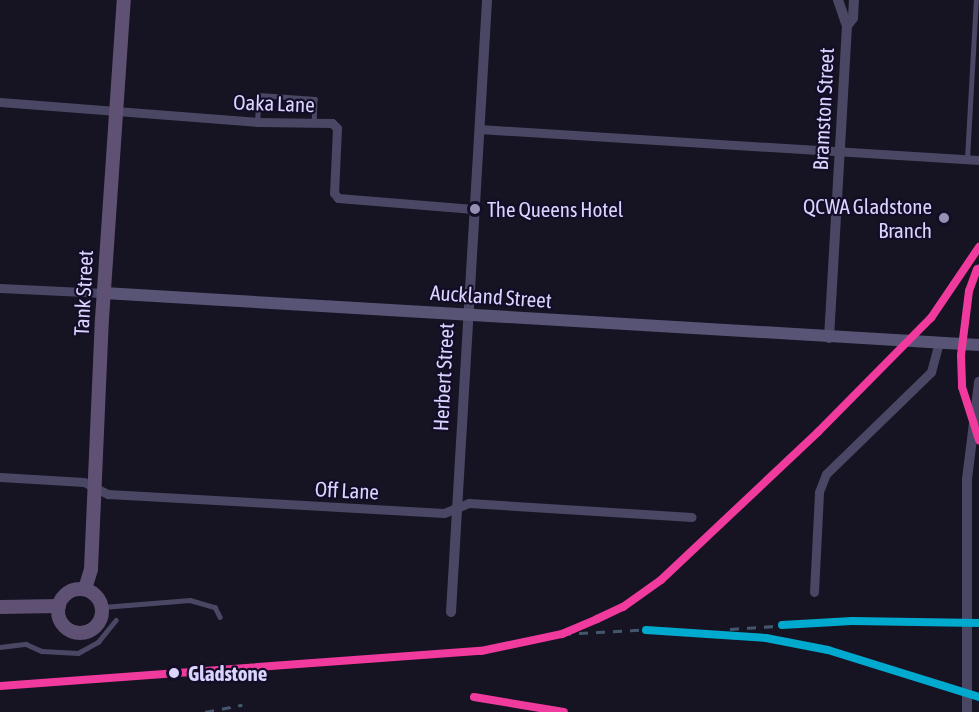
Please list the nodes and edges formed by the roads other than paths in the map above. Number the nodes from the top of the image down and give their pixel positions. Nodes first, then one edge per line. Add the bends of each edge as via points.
1 (124, 0) edge
2 (487, 0) edge
3 (838, 0) edge
4 (854, 0) edge
5 (976, 0) edge
6 (847, 26) junction
7 (0, 102) edge
8 (117, 110) junction
9 (253, 121) junction
10 (314, 122) junction
11 (479, 129) junction
12 (840, 151) junction
13 (967, 160) junction
14 (979, 160) edge
15 (474, 209) junction
16 (0, 288) edge
17 (104, 293) junction
18 (466, 314) junction
19 (829, 338) junction
20 (939, 343) junction
21 (979, 345) edge
22 (979, 381) edge
23 (0, 477) edge
24 (96, 487) junction
25 (456, 509) junction
26 (692, 517) dead end
27 (85, 589) junction
28 (814, 592) dead end
29 (59, 606) junction
30 (0, 607) edge
31 (103, 608) junction
32 (451, 612) dead end
33 (220, 617) dead end
34 (116, 621) dead end
35 (0, 647) edge
36 (967, 712) edge

1 - 8 main road, Tank Street
2 - 11 street, Herbert Street
3 - 6 street, Bramston Street
4 - 6 street, Bramston Street via 853,18
5 - 13 lane
6 - 12 street, Bramston Street
7 - 8 street, Oaka Lane
8 - 9 street, Oaka Lane
8 - 17 main road, Tank Street
9 - 10 street, Oaka Lane
9 - 10 lane via 259,95 315,99
10 - 15 street, Oaka Lane via 332,123 337,128 334,193 338,198
11 - 12 street
11 - 15 street, Herbert Street
12 - 13 street
12 - 19 street, Bramston Street
13 - 14 street
15 - 18 street, Herbert Street
16 - 17 street, Auckland Street
17 - 18 main road, Auckland Street
17 - 24 main road, Tank Street
18 - 19 main road, Auckland Street
18 - 25 street, Herbert Street
19 - 20 main road, Auckland Street
20 - 21 main road, Auckland Street
20 - 28 street via 931,372 826,474 819,492
22 - 36 street via 967,479
23 - 24 street, Off Lane via 84,482
24 - 25 street, Off Lane via 121,495 444,513
24 - 27 main road, Tank Street via 91,569
25 - 26 street, Off Lane via 469,502
25 - 32 street, Herbert Street
27 - 29 main road via 71,590
27 - 31 main road via 97,595
29 - 30 main road
29 - 31 main road via 66,628 81,633 95,627
31 - 33 lane via 190,600 214,607
34 - 35 lane via 98,642 78,653 42,651 26,644

